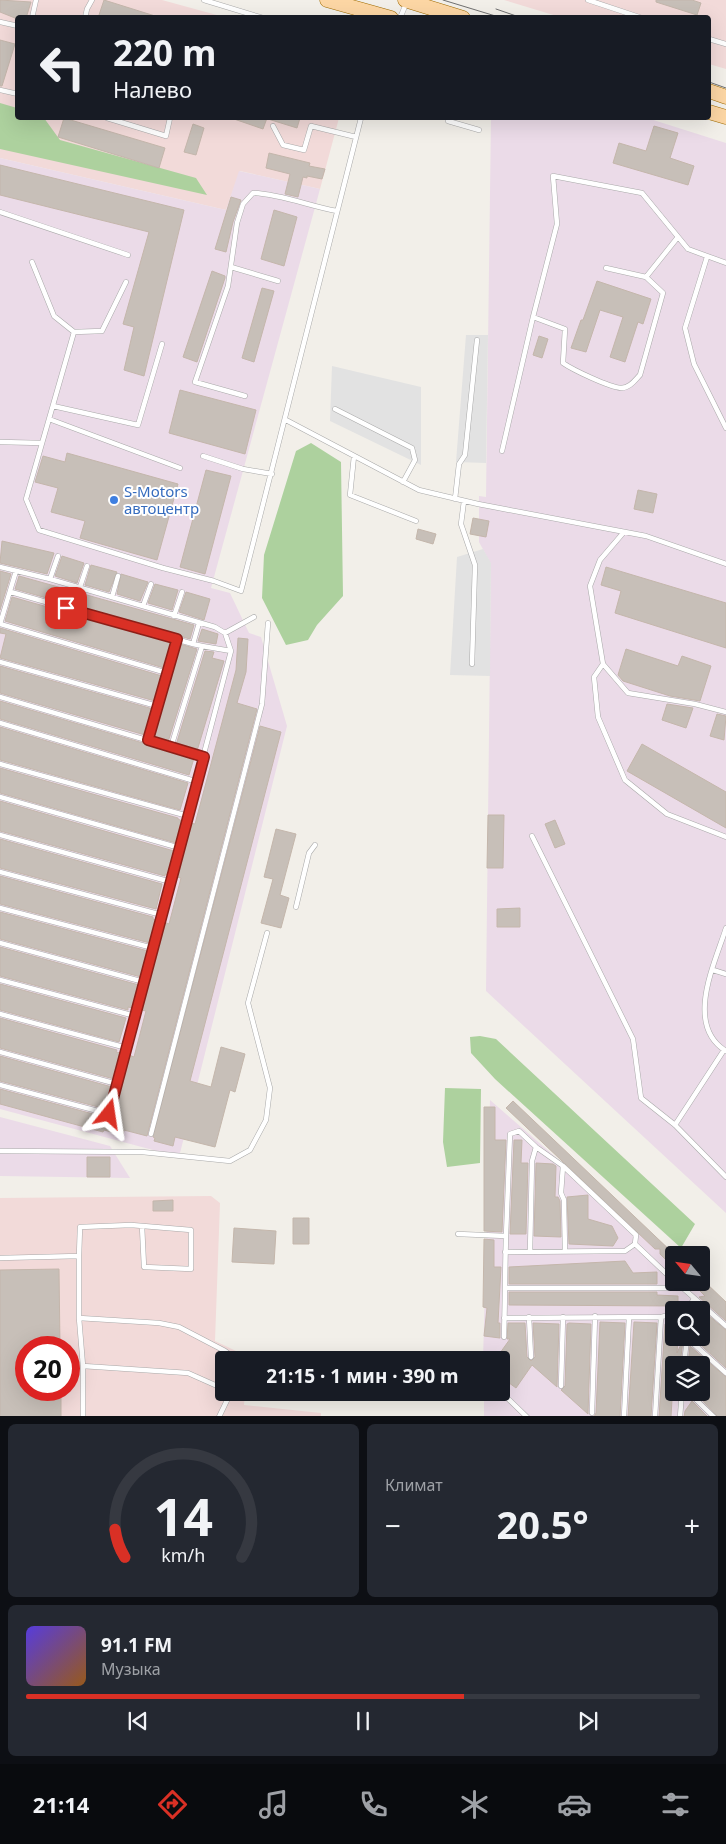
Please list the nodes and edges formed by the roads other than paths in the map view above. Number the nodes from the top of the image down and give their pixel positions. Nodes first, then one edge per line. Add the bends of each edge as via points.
1 (36, 0) edge
2 (92, 0) edge
3 (204, 0) edge
4 (327, 0) edge
5 (407, 0) edge
6 (588, 0) edge
7 (33, 15) edge
8 (86, 15) edge
9 (253, 15) edge
10 (380, 15) edge
11 (401, 15) edge
12 (454, 15) edge
13 (633, 15) edge
14 (0, 22) edge
15 (15, 25) edge
16 (711, 40) edge
17 (726, 44) edge
18 (0, 90) edge
19 (15, 93) edge
20 (711, 93) edge
21 (726, 97) edge
22 (711, 113) edge
23 (726, 117) edge
24 (114, 120) edge
25 (170, 120) edge
26 (360, 120) edge
27 (448, 120) edge
28 (273, 126) dead end
29 (479, 130) dead end
30 (356, 137) junction
31 (337, 211) junction
32 (0, 212) edge
33 (678, 237) junction
34 (128, 255) dead end
35 (706, 257) junction
36 (32, 262) dead end
37 (726, 262) edge
38 (231, 267) junction
39 (606, 268) dead end
40 (646, 277) junction
41 (278, 281) dead end
42 (126, 282) dead end
43 (533, 317) junction
44 (74, 332) junction
45 (477, 340) dead end
46 (162, 344) dead end
47 (246, 396) dead end
48 (53, 406) junction
49 (335, 409) dead end
50 (49, 419) junction
51 (286, 420) junction
52 (726, 428) edge
53 (0, 442) edge
54 (42, 443) junction
55 (502, 451) dead end
56 (203, 456) dead end
57 (354, 456) junction
58 (180, 468) dead end
59 (272, 474) junction
60 (403, 482) junction
61 (455, 499) junction
62 (464, 501) junction
63 (416, 521) dead end
64 (624, 532) junction
65 (58, 556) dead end
66 (726, 564) edge
67 (87, 566) dead end
68 (0, 567) edge
69 (16, 571) junction
70 (118, 576) dead end
71 (50, 579) junction
72 (151, 584) dead end
73 (80, 587) junction
74 (11, 592) junction
75 (182, 592) dead end
76 (112, 597) junction
77 (143, 606) junction
78 (174, 616) junction
79 (254, 617) dead end
80 (199, 623) junction
81 (268, 623) dead end
82 (225, 633) junction
83 (177, 639) junction
84 (193, 644) junction
85 (202, 646) junction
86 (231, 651) junction
87 (0, 662) edge
88 (472, 664) dead end
89 (604, 664) junction
90 (167, 673) junction
91 (0, 697) edge
92 (157, 706) junction
93 (726, 712) edge
94 (0, 723) edge
95 (148, 740) junction
96 (171, 747) junction
97 (204, 757) junction
98 (0, 764) edge
99 (198, 782) junction
100 (0, 798) edge
101 (188, 816) junction
102 (0, 835) edge
103 (532, 836) dead end
104 (726, 837) edge
105 (315, 845) dead end
106 (180, 848) junction
107 (0, 872) edge
108 (171, 882) junction
109 (296, 907) dead end
110 (0, 908) edge
111 (162, 915) junction
112 (726, 928) edge
113 (267, 933) dead end
114 (0, 943) edge
115 (153, 948) junction
116 (713, 970) junction
117 (726, 974) edge
118 (0, 980) edge
119 (144, 982) junction
120 (0, 1014) edge
121 (135, 1016) junction
122 (127, 1048) junction
123 (725, 1050) edge
124 (0, 1052) edge
125 (117, 1084) junction
126 (0, 1085) edge
127 (674, 1125) junction
128 (151, 1134) dead end
129 (536, 1147) junction
130 (0, 1151) edge
131 (563, 1166) junction
132 (726, 1176) edge
133 (142, 1226) junction
134 (458, 1234) dead end
135 (506, 1236) junction
136 (635, 1244) junction
137 (565, 1251) junction
138 (505, 1252) junction
139 (530, 1252) junction
140 (79, 1256) junction
141 (0, 1258) edge
142 (665, 1272) edge
143 (504, 1288) junction
144 (665, 1288) edge
145 (685, 1291) edge
146 (694, 1298) junction
147 (692, 1301) edge
148 (595, 1316) junction
149 (665, 1316) edge
150 (529, 1317) junction
151 (562, 1317) junction
152 (629, 1317) junction
153 (661, 1317) junction
154 (79, 1318) junction
155 (504, 1318) junction
156 (726, 1326) edge
157 (504, 1337) dead end
158 (696, 1346) edge
159 (225, 1351) edge
160 (531, 1357) dead end
161 (83, 1366) junction
162 (726, 1373) edge
163 (215, 1385) edge
164 (561, 1386) dead end
165 (510, 1400) edge
166 (226, 1401) edge
167 (681, 1401) edge
168 (698, 1401) edge
169 (592, 1413) dead end
170 (83, 1416) edge
171 (219, 1416) edge
172 (527, 1416) edge
173 (624, 1416) edge
174 (656, 1416) edge
175 (680, 1416) edge
176 (714, 1416) edge

1 - 7 lane
2 - 8 lane
3 - 9 lane
4 - 10 main road
5 - 11 lane
5 - 12 main road
6 - 13 lane
14 - 15 lane
16 - 17 lane
18 - 19 lane
20 - 21 main road
22 - 23 main road
24 - 25 lane via 166,136
26 - 30 lane
27 - 29 lane
28 - 30 lane via 283,145 304,150 312,126
30 - 31 lane
31 - 38 lane via 265,193 253,193 243,204 237,223
31 - 51 lane
32 - 34 lane
33 - 35 lane via 688,249
33 - 40 lane
33 - 43 lane via 642,193 553,176 557,224
35 - 37 lane
35 - 52 lane via 685,328 694,364
36 - 44 lane via 54,316
38 - 41 lane
38 - 47 lane via 228,286 195,382
39 - 40 lane
40 - 43 lane via 663,293 640,374 632,384 622,388 575,372 563,363 564,330
42 - 44 lane via 102,331
43 - 55 lane
44 - 48 lane
45 - 61 lane via 465,455 459,464
46 - 48 lane via 138,425
48 - 50 lane
49 - 60 lane via 412,448 415,460
50 - 54 lane
50 - 58 lane
51 - 57 lane
51 - 59 lane
53 - 54 lane
54 - 59 lane via 26,500 39,530 241,591
56 - 59 lane
57 - 60 lane
57 - 63 lane via 350,495
60 - 61 lane via 419,490
61 - 62 lane
62 - 64 lane
62 - 88 lane via 462,524 475,565
64 - 66 lane via 646,536
64 - 89 lane via 600,560 590,586
65 - 71 lane
67 - 73 lane
68 - 69 lane
69 - 71 lane
69 - 74 lane
70 - 76 lane
71 - 73 lane
72 - 77 lane
73 - 76 lane
74 - 83 lane
74 - 90 lane via 0,624
75 - 78 lane
76 - 77 lane
77 - 78 lane
78 - 80 lane
79 - 82 lane
80 - 82 lane
80 - 84 lane
81 - 128 lane via 262,704
82 - 86 lane
83 - 84 lane
83 - 90 lane
84 - 85 lane
85 - 86 lane
85 - 96 lane
86 - 97 lane
87 - 92 lane
89 - 93 lane via 628,693
89 - 104 lane via 594,677 598,717 624,780 667,814
90 - 92 lane
91 - 95 lane
92 - 95 lane
94 - 99 lane
95 - 96 lane
96 - 97 lane
97 - 99 lane
98 - 101 lane
99 - 101 lane
100 - 106 lane
101 - 106 lane
102 - 108 lane
103 - 127 lane via 633,1039 641,1098
105 - 109 lane via 309,852
106 - 108 lane
107 - 111 lane
108 - 111 lane
110 - 115 lane
111 - 115 lane
112 - 116 lane
113 - 130 lane via 248,1003 270,1088 266,1120 250,1150 230,1161 142,1152
114 - 119 lane
115 - 119 lane
116 - 117 lane
116 - 123 lane via 704,1014 714,1041
118 - 121 lane
119 - 121 lane
120 - 122 lane
121 - 122 lane
122 - 125 lane
123 - 127 lane
124 - 125 lane
125 - 126 lane via 109,1114
127 - 132 lane
129 - 131 lane
129 - 135 lane via 519,1131 510,1134
129 - 139 lane via 532,1161
131 - 136 lane via 636,1236
131 - 137 lane via 561,1192
133 - 133 lane via 191,1230 191,1269 144,1268
133 - 140 lane via 80,1227
134 - 135 lane
135 - 138 lane
136 - 137 lane via 625,1251
136 - 142 lane
137 - 139 lane
138 - 139 lane
138 - 143 lane
140 - 141 lane
140 - 154 lane
143 - 144 lane
143 - 155 lane
145 - 146 lane
146 - 147 lane
146 - 156 lane
148 - 151 lane
148 - 152 lane
148 - 169 lane
149 - 153 lane
150 - 151 lane
150 - 155 lane
150 - 160 lane
151 - 164 lane
152 - 153 lane
152 - 173 lane
153 - 174 lane
154 - 159 lane via 179,1327
154 - 161 lane
155 - 157 lane
158 - 162 lane
161 - 163 lane via 188,1373
161 - 170 lane
165 - 172 lane
166 - 171 lane
167 - 175 lane
168 - 176 lane

